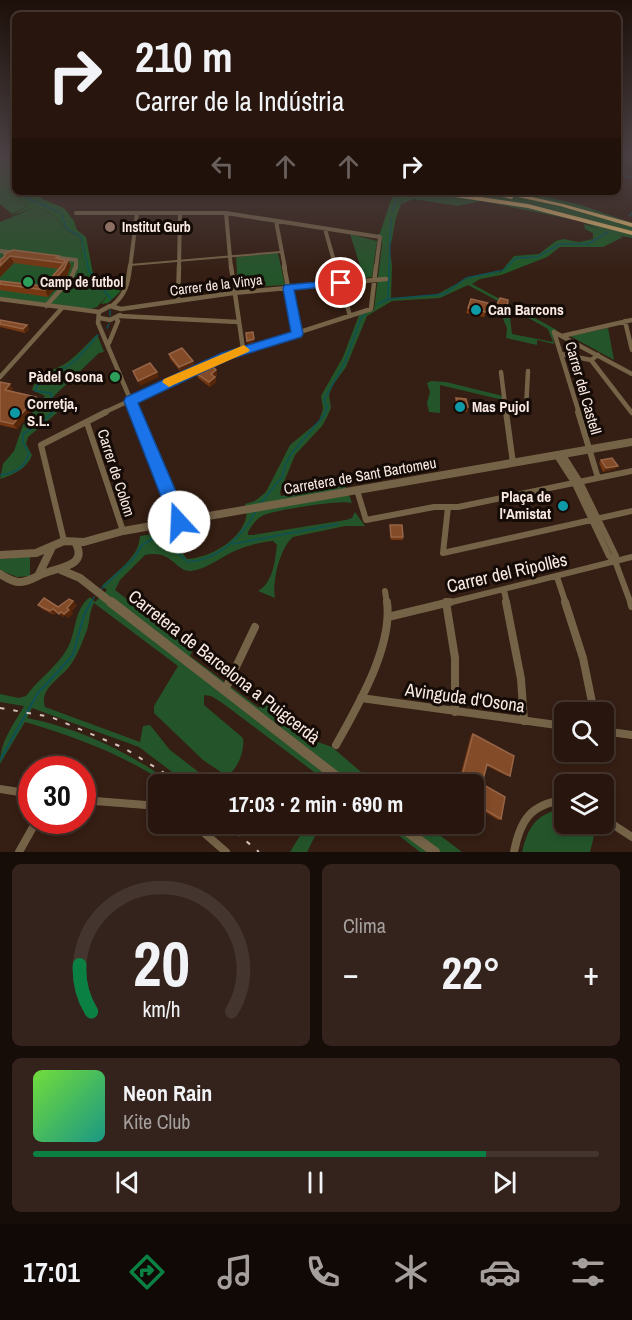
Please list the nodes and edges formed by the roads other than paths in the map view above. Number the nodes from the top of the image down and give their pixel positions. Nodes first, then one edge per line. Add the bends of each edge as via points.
1 (489, 196) edge
2 (492, 196) edge
3 (494, 196) edge
4 (520, 196) edge
5 (524, 200) junction
6 (76, 213) dead end
7 (137, 213) junction
8 (180, 213) junction
9 (226, 213) junction
10 (276, 221) junction
11 (325, 229) junction
12 (632, 229) edge
13 (0, 251) edge
14 (11, 252) junction
15 (281, 252) junction
16 (22, 253) edge
17 (44, 256) edge
18 (6, 257) edge
19 (230, 257) junction
20 (178, 261) junction
21 (130, 265) junction
22 (375, 279) junction
23 (386, 279) dead end
24 (341, 283) junction
25 (288, 288) junction
26 (233, 293) junction
27 (0, 299) edge
28 (178, 300) junction
29 (46, 306) junction
30 (112, 306) junction
31 (62, 308) junction
32 (121, 309) junction
33 (99, 315) junction
34 (350, 316) junction
35 (118, 317) junction
36 (632, 320) edge
37 (626, 321) junction
38 (238, 322) junction
39 (297, 334) junction
40 (562, 336) junction
41 (108, 345) junction
42 (243, 350) junction
43 (632, 350) edge
44 (561, 354) junction
45 (597, 355) junction
46 (591, 360) junction
47 (528, 371) dead end
48 (501, 372) dead end
49 (632, 374) edge
50 (0, 377) edge
51 (130, 401) junction
52 (506, 408) junction
53 (632, 413) edge
54 (87, 423) junction
55 (632, 442) edge
56 (588, 451) junction
57 (560, 455) junction
58 (513, 463) junction
59 (632, 471) edge
60 (598, 478) junction
61 (578, 483) junction
62 (357, 490) junction
63 (448, 507) junction
64 (632, 511) edge
65 (595, 519) junction
66 (179, 522) junction
67 (123, 531) junction
68 (94, 539) junction
69 (64, 541) junction
70 (75, 542) junction
71 (52, 548) junction
72 (79, 552) junction
73 (36, 553) junction
74 (443, 553) joint
75 (0, 555) edge
76 (632, 556) edge
77 (46, 560) junction
78 (615, 561) junction
79 (75, 562) junction
80 (57, 570) junction
81 (0, 574) edge
82 (36, 577) junction
83 (557, 577) junction
84 (80, 578) junction
85 (504, 590) junction
86 (386, 591) dead end
87 (446, 602) junction
88 (632, 606) edge
89 (388, 617) junction
90 (255, 627) dead end
91 (225, 690) junction
92 (361, 698) junction
93 (592, 702) edge
94 (454, 712) junction
95 (524, 721) junction
96 (554, 725) edge
97 (614, 733) edge
98 (632, 735) edge
99 (336, 745) dead end
100 (333, 774) edge
101 (0, 789) edge
102 (18, 792) edge
103 (96, 801) edge
104 (554, 801) edge
105 (148, 805) edge
106 (614, 825) edge
107 (29, 834) edge
108 (205, 834) edge
109 (411, 834) edge
110 (632, 837) edge
111 (19, 852) edge
112 (225, 852) edge
113 (435, 852) edge
114 (514, 852) edge

1 - 12 highway
2 - 5 highway
3 - 5 highway
4 - 12 highway
5 - 12 highway
6 - 7 street
7 - 8 street
7 - 21 street
8 - 9 street
8 - 20 street
9 - 10 street
9 - 19 street
10 - 11 street
10 - 15 street
11 - 22 street via 380,237
11 - 24 street
13 - 14 street
14 - 16 street
14 - 18 street
15 - 19 street
15 - 25 street
17 - 29 street via 76,260 78,265
19 - 20 street
19 - 26 street
20 - 21 street
20 - 28 street
21 - 30 street via 124,294
22 - 23 street, Carrer de la Vinya
22 - 24 street, Carrer de la Vinya
22 - 34 street via 371,309
24 - 25 street, Carrer de la Vinya
24 - 34 street
25 - 26 street, Carrer de la Vinya
25 - 39 street
26 - 28 street, Carrer de la Vinya
26 - 38 street
27 - 29 street
28 - 32 street, Carrer de la Vinya
29 - 31 street
30 - 32 street
30 - 33 street
31 - 33 street
31 - 50 street
32 - 35 street
33 - 35 street via 108,320
33 - 41 street via 98,323
34 - 39 street
35 - 38 street
35 - 41 street
36 - 37 street
37 - 40 street
37 - 43 street
38 - 42 street
39 - 42 street
40 - 44 street, Carrer del Castell via 554,332
40 - 45 street
41 - 51 street
42 - 51 street
44 - 46 street
44 - 56 street, Carrer del Castell
45 - 46 street
45 - 49 street
46 - 53 street
47 - 52 street via 526,408
48 - 52 street
51 - 54 street
51 - 66 street
52 - 58 street
54 - 67 street, Carrer de Colom
54 - 69 street via 41,445
55 - 56 street, Carretera de Sant Bartomeu
56 - 57 street, Carretera de Sant Bartomeu
56 - 60 street
57 - 58 street, Carretera de Sant Bartomeu
57 - 61 street
58 - 62 street, Carretera de Sant Bartomeu
59 - 60 street
60 - 61 street
61 - 63 street
61 - 65 street
62 - 63 street via 366,520
62 - 66 street, Carretera de Sant Bartomeu
63 - 74 street
64 - 65 street
65 - 74 street
65 - 78 street via 616,556
66 - 67 street, Carretera de Sant Bartomeu
67 - 68 street, Carretera de Sant Bartomeu
68 - 70 street, Carretera de Sant Bartomeu
68 - 72 street, Carretera de Sant Bartomeu
69 - 70 street
69 - 71 street
70 - 72 street
71 - 73 street
71 - 77 street
72 - 79 street
73 - 75 street
73 - 77 street
76 - 78 street, Carrer del Ripollès
77 - 80 street
77 - 82 street
78 - 83 street, Carrer del Ripollès
78 - 88 street
79 - 80 street
79 - 84 street
80 - 82 street
80 - 84 street, Carretera de Barcelona a Puigcerdà
81 - 82 street via 23,582
83 - 85 street, Carrer del Ripollès
83 - 93 street via 583,658
84 - 91 street, Carretera de Barcelona a Puigcerdà
85 - 87 street, Carrer del Ripollès
85 - 95 street via 521,679
86 - 89 street
87 - 89 street, Carrer del Ripollès
87 - 94 street via 455,658
89 - 92 street
90 - 91 street
91 - 100 street, Carretera de Barcelona a Puigcerdà
92 - 94 street, Avinguda d'Osona
92 - 99 street
94 - 95 street, Avinguda d'Osona
95 - 96 street, Avinguda d'Osona
97 - 98 street
101 - 102 street
103 - 105 street
104 - 114 street via 531,811 521,827
106 - 110 street
107 - 111 street
108 - 112 street
109 - 113 street

